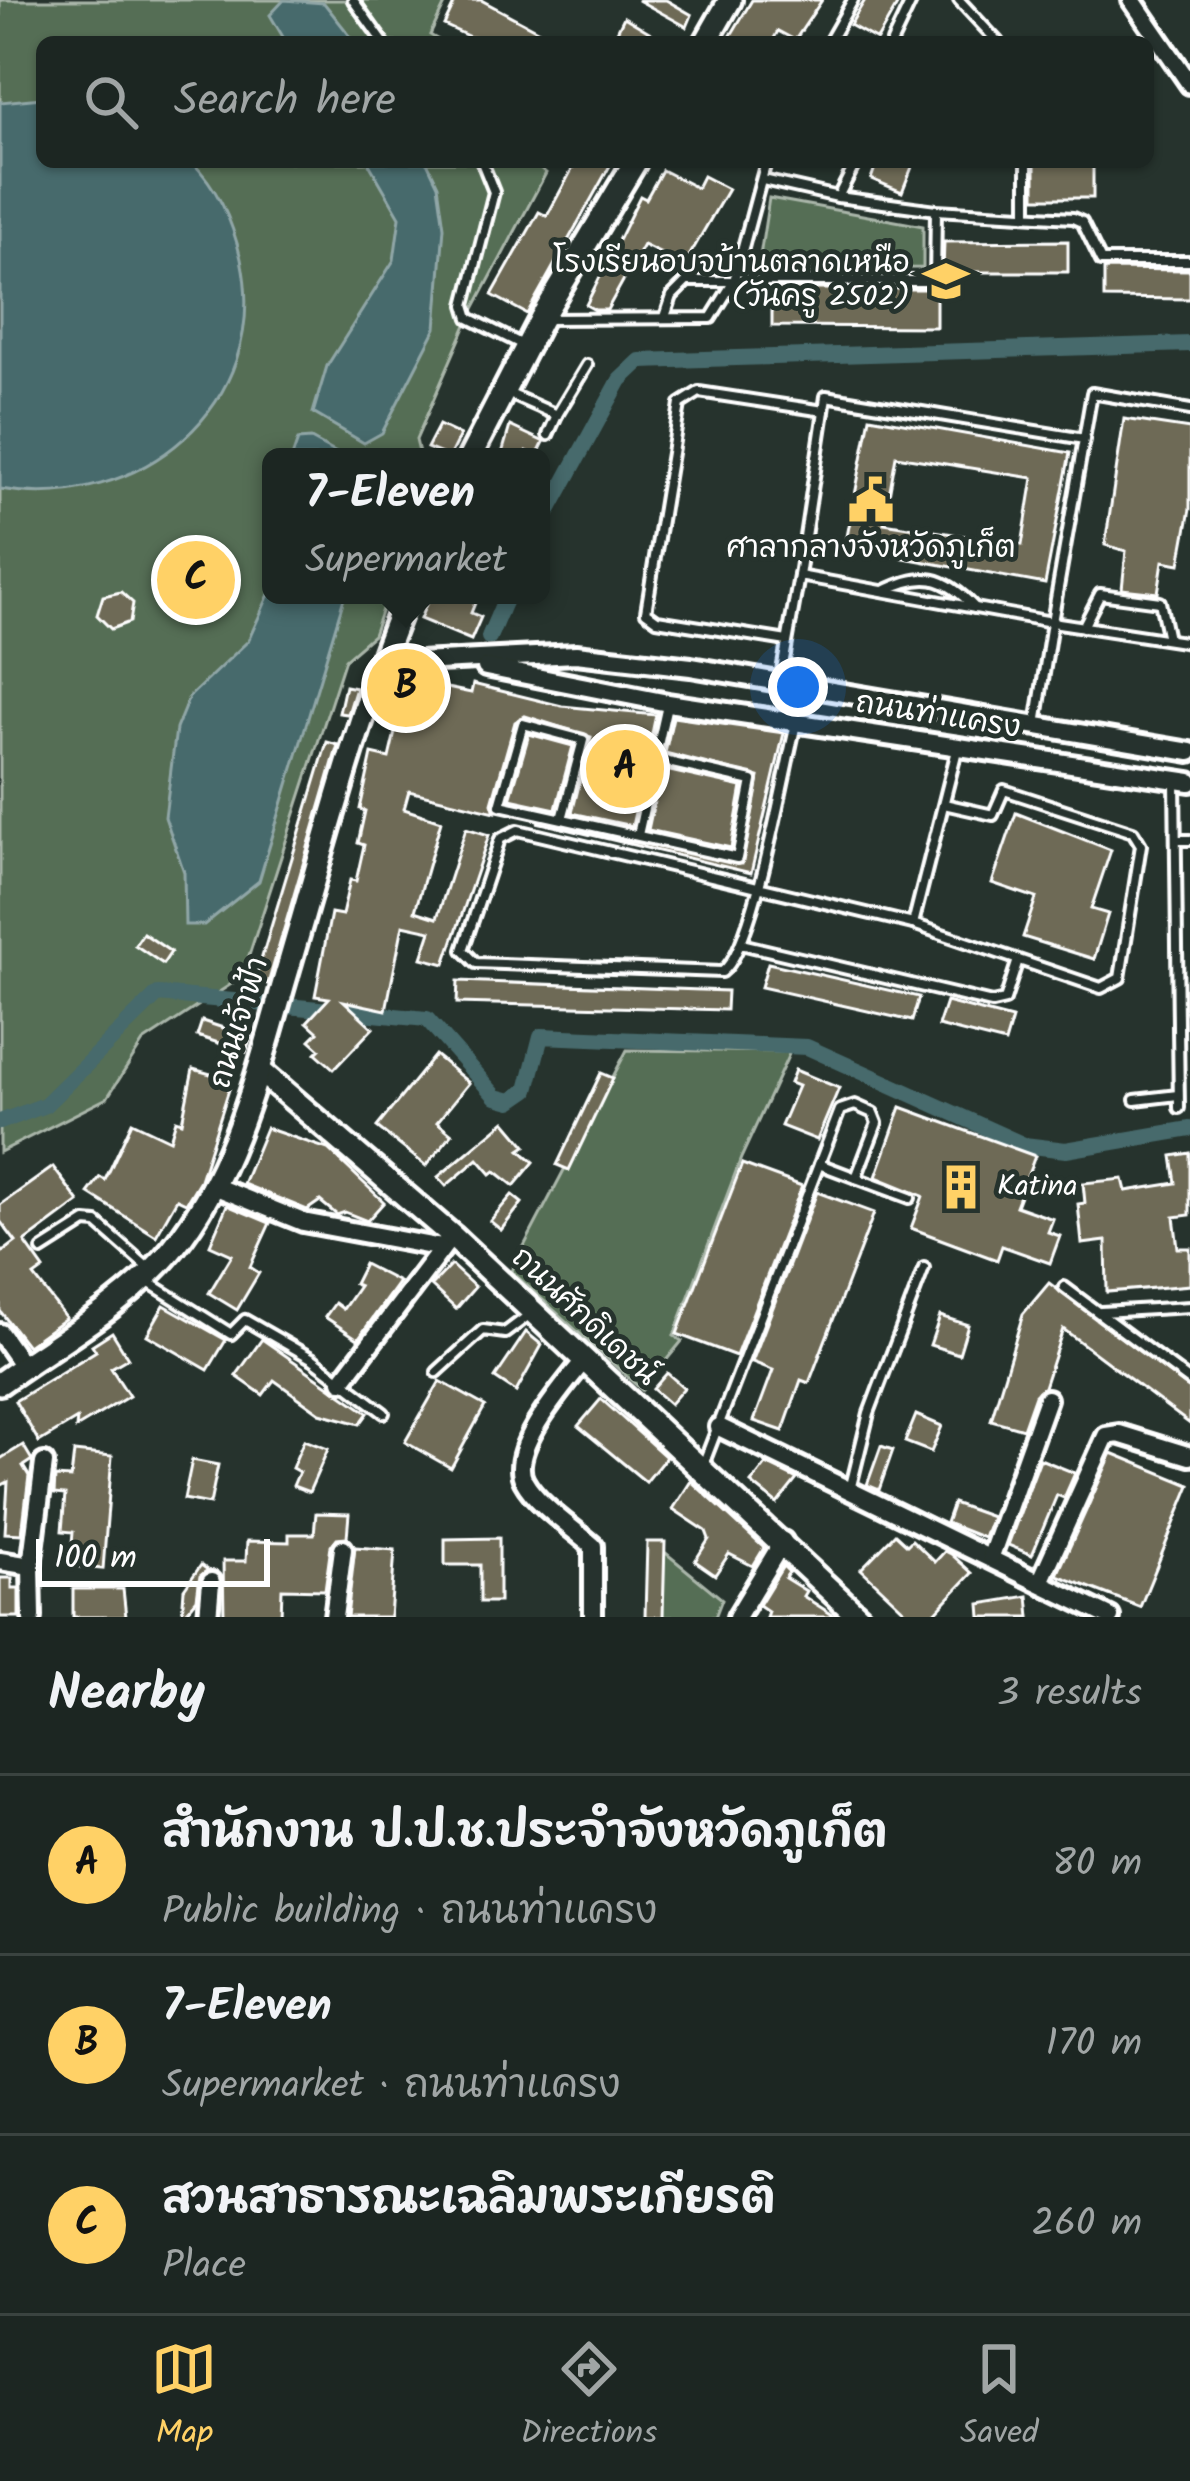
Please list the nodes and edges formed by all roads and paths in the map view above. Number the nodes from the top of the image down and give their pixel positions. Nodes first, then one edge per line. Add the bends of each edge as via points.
1 (353, 0) edge
2 (730, 0) edge
3 (853, 0) edge
4 (912, 0) edge
5 (959, 0) edge
6 (1132, 0) edge
7 (379, 36) edge
8 (709, 36) edge
9 (832, 36) edge
10 (895, 36) edge
11 (992, 36) edge
12 (1190, 84) edge
13 (484, 168) edge
14 (631, 168) edge
15 (765, 168) edge
16 (853, 168) edge
17 (1027, 168) edge
18 (763, 180) junction
19 (838, 197) junction
20 (936, 210) junction
21 (1027, 215) junction
22 (1190, 261) edge
23 (734, 280) junction
24 (665, 317) junction
25 (541, 319) junction
26 (526, 347) junction
27 (587, 365) dead end
28 (503, 392) junction
29 (1190, 410) edge
30 (824, 411) junction
31 (557, 415) junction
32 (548, 434) dead end
33 (1084, 439) junction
34 (475, 448) edge
35 (799, 576) junction
36 (882, 592) junction
37 (403, 604) edge
38 (975, 608) junction
39 (1052, 622) junction
40 (1083, 627) junction
41 (1168, 639) junction
42 (787, 641) junction
43 (1190, 643) edge
44 (467, 663) junction
45 (379, 664) junction
46 (779, 683) junction
47 (668, 704) junction
48 (797, 723) junction
49 (1036, 725) junction
50 (958, 746) junction
51 (1190, 752) edge
52 (656, 759) junction
53 (1183, 781) edge
54 (944, 803) junction
55 (562, 819) junction
56 (638, 836) junction
57 (1176, 840) junction
58 (1190, 840) edge
59 (758, 885) junction
60 (1176, 887) junction
61 (1190, 887) edge
62 (913, 925) junction
63 (741, 944) junction
64 (1018, 960) junction
65 (1190, 1066) edge
66 (1178, 1067) junction
67 (259, 1070) junction
68 (1178, 1095) junction
69 (1135, 1100) dead end
70 (304, 1108) junction
71 (1179, 1108) dead end
72 (238, 1129) junction
73 (819, 1164) junction
74 (856, 1178) junction
75 (214, 1186) junction
76 (910, 1198) dead end
77 (447, 1242) junction
78 (42, 1250) dead end
79 (924, 1268) dead end
80 (148, 1275) junction
81 (1064, 1287) dead end
82 (1190, 1307) edge
83 (534, 1311) junction
84 (1099, 1312) junction
85 (0, 1333) edge
86 (585, 1359) junction
87 (23, 1366) junction
88 (437, 1372) dead end
89 (342, 1381) junction
90 (1190, 1381) edge
91 (0, 1382) edge
92 (1047, 1399) dead end
93 (384, 1413) dead end
94 (718, 1427) junction
95 (1190, 1456) edge
96 (44, 1463) dead end
97 (703, 1467) junction
98 (849, 1491) junction
99 (783, 1541) junction
100 (343, 1549) dead end
101 (991, 1556) junction
102 (0, 1561) edge
103 (31, 1566) junction
104 (1041, 1580) junction
105 (211, 1582) dead end
106 (32, 1617) edge
107 (208, 1617) edge
108 (334, 1617) edge
109 (593, 1617) edge
110 (737, 1617) edge
111 (860, 1617) edge
112 (1110, 1617) edge

1 - 7 lane
2 - 8 main road
3 - 9 lane
4 - 10 lane
5 - 11 lane
6 - 12 street
13 - 26 lane via 494,192 465,305 469,318
14 - 25 main road
15 - 18 lane
16 - 19 lane
17 - 21 lane
18 - 19 lane
18 - 23 lane
19 - 20 lane
20 - 21 lane
20 - 23 lane via 934,281
21 - 22 lane via 1082,222 1101,261
23 - 24 lane via 687,281
23 - 24 lane via 711,318
24 - 25 lane
25 - 26 main road
26 - 28 main road
27 - 31 lane
28 - 31 lane
28 - 34 main road
29 - 33 lane via 1092,393
30 - 33 lane via 826,396
30 - 35 lane
30 - 42 lane via 687,395 645,602 657,620
31 - 32 lane
33 - 39 lane
35 - 36 lane
35 - 42 lane
36 - 38 lane
36 - 38 lane via 912,577 953,584
37 - 45 main road, ถนนเจ้าฟ้า
38 - 39 lane
39 - 40 lane
39 - 49 lane
40 - 41 lane
40 - 41 lane via 1100,594 1160,602
41 - 43 lane
42 - 46 lane
44 - 45 street, ถนนท่าแครง
44 - 46 street, ถนนท่าแครง via 576,653
44 - 47 street, ถนนท่าแครง
45 - 67 main road, ถนนเจ้าฟ้า
46 - 49 street, ถนนท่าแครง
47 - 48 street, ถนนท่าแครง
47 - 52 lane
48 - 50 street, ถนนท่าแครง
48 - 59 lane
49 - 51 street, ถนนท่าแครง
50 - 53 street, ถนนท่าแครง
50 - 54 lane
52 - 56 lane
52 - 56 lane via 752,781 736,858
53 - 57 lane
54 - 62 lane
54 - 64 lane via 993,815 1004,790 1133,832 1141,845 1120,978 1101,988
55 - 55 lane via 500,806 523,724 583,740
55 - 56 lane
57 - 58 lane
57 - 60 lane
59 - 62 lane
59 - 63 lane
59 - 63 lane via 518,830 500,839 463,950 476,963 722,972
60 - 61 lane
60 - 66 lane
62 - 64 lane
63 - 64 lane via 992,1004 1005,1000
65 - 66 lane
66 - 68 lane
67 - 70 main road, ถนนศักดิเดชน์
67 - 72 main road, ถนนเจ้าฟ้า
68 - 69 lane
68 - 71 lane
70 - 72 main road via 266,1106
70 - 77 main road, ถนนศักดิเดชน์
72 - 75 main road, ถนนเจ้าฟ้า
73 - 74 lane
73 - 74 lane via 840,1110 855,1105 877,1123
73 - 94 lane
74 - 76 lane
75 - 77 street via 304,1222
75 - 80 main road, ถนนเจ้าฟ้า
77 - 83 main road, ถนนศักดิเดชน์
77 - 89 street
78 - 80 lane via 97,1223
79 - 98 lane
80 - 87 main road, ถนนเจ้าฟ้า
80 - 89 lane via 231,1334 245,1320
81 - 84 lane
82 - 84 lane
83 - 86 main road, ถนนศักดิเดชน์
83 - 88 lane via 505,1333 482,1330
84 - 90 lane
85 - 87 street
86 - 97 main road, ถนนศักดิเดชน์
86 - 109 street via 520,1458 524,1481 593,1546
87 - 91 main road, ถนนเจ้าฟ้า
89 - 93 lane
92 - 101 street
94 - 97 lane
94 - 98 street
95 - 104 street via 1106,1436
96 - 103 street
97 - 99 main road, ถนนศักดิเดชน์
98 - 101 street
99 - 110 street
99 - 111 main road, ถนนศักดิเดชน์
100 - 108 street
101 - 104 street
102 - 103 street
103 - 106 street
104 - 112 street
105 - 107 street

